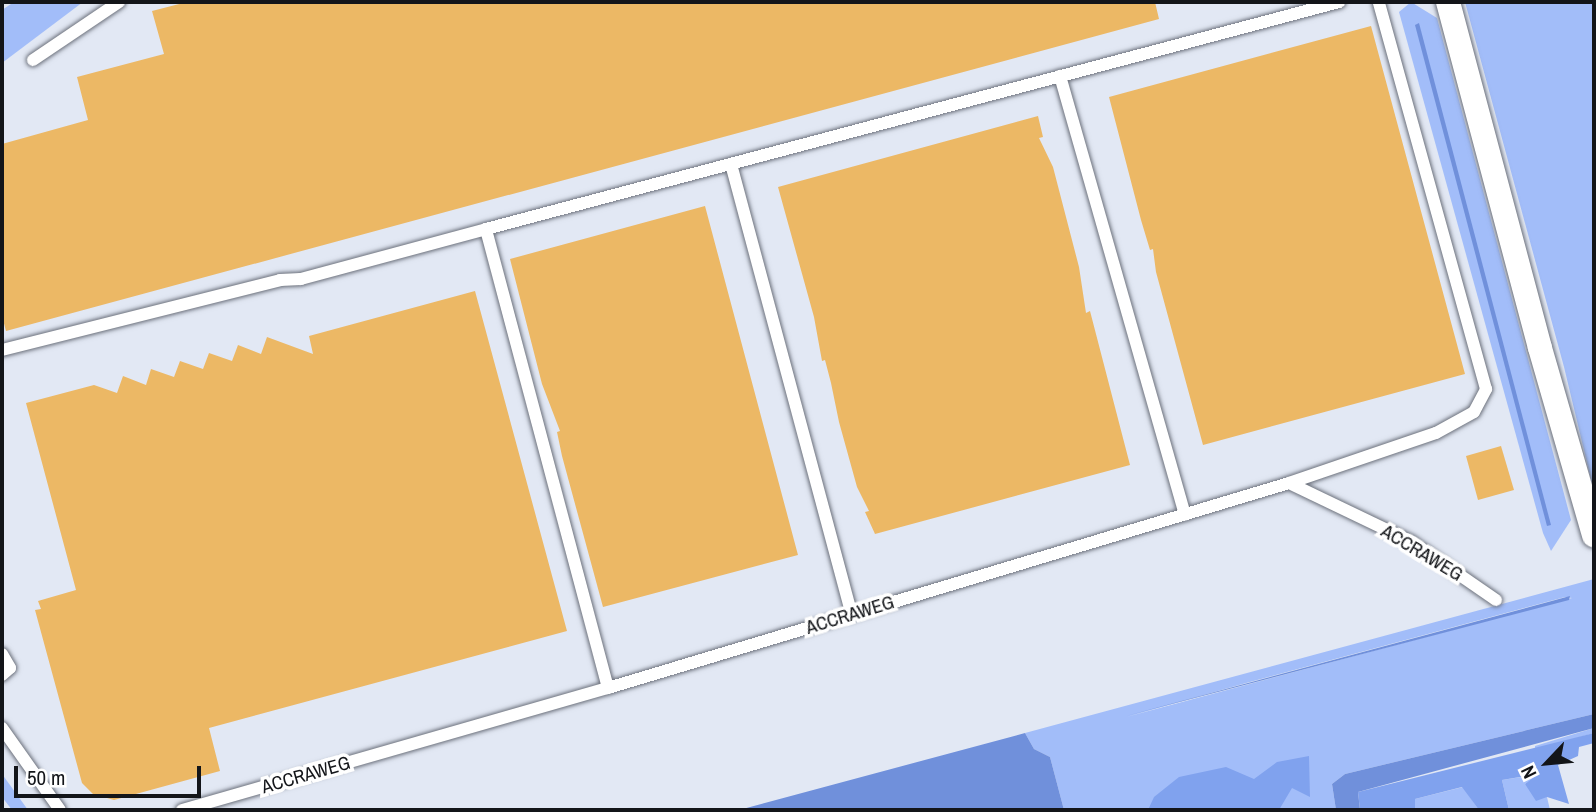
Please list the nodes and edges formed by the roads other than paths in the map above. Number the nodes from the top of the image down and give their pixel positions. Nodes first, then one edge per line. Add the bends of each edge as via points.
1 (119, 2) edge
2 (1339, 2) edge
3 (1379, 2) edge
4 (1448, 2) edge
5 (33, 60) dead end
6 (1060, 76) junction
7 (731, 164) junction
8 (486, 229) junction
9 (2, 350) edge
10 (1289, 483) junction
11 (1185, 515) junction
12 (1594, 535) edge
13 (1496, 600) dead end
14 (852, 615) junction
15 (2, 654) edge
16 (2, 675) edge
17 (608, 688) junction
18 (2, 728) edge
19 (60, 810) edge
20 (182, 810) edge

1 - 5 lane
2 - 6 lane
3 - 10 lane via 1486,389 1474,412 1436,433
4 - 12 street
6 - 7 lane
6 - 11 lane
7 - 8 lane
7 - 14 lane
8 - 9 lane via 301,279
8 - 17 lane
10 - 11 lane, ACCRAWEG
10 - 13 lane, ACCRAWEG via 1412,542
11 - 14 lane, ACCRAWEG
14 - 17 lane, ACCRAWEG
15 - 16 lane via 10,668
17 - 20 lane, ACCRAWEG
18 - 19 lane

